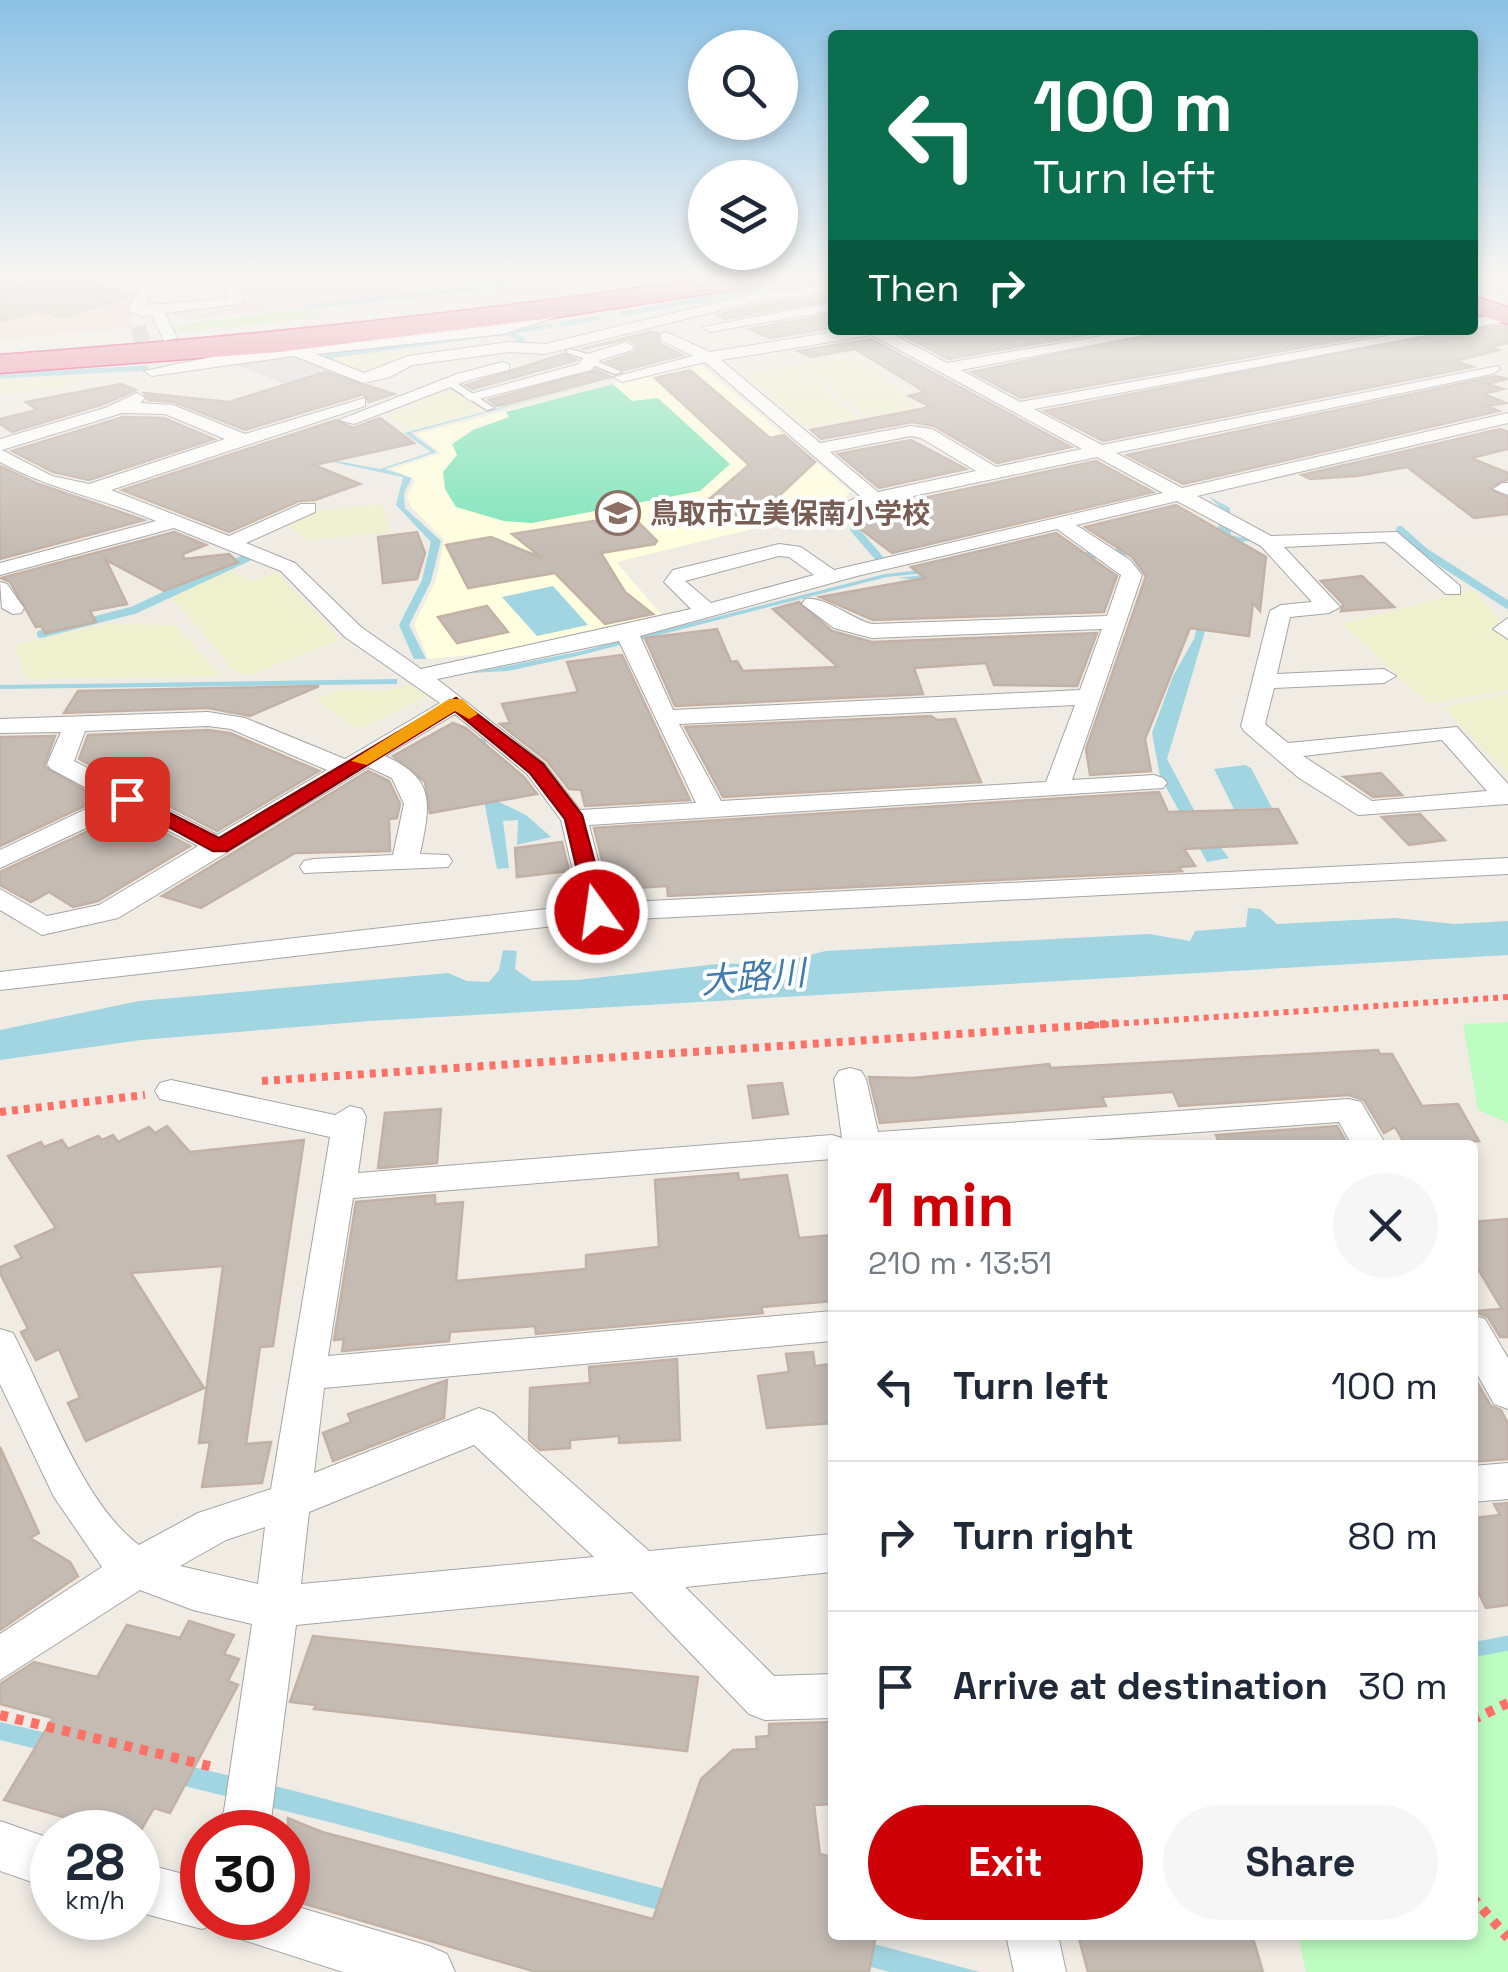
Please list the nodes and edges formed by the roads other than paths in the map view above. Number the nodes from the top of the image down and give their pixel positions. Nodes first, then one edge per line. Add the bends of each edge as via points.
1 (150, 368) edge
2 (338, 368) edge
3 (395, 368) edge
4 (500, 368) edge
5 (565, 368) edge
6 (608, 368) edge
7 (651, 368) edge
8 (721, 368) edge
9 (947, 368) edge
10 (1236, 368) edge
11 (1500, 372) edge
12 (620, 374) joint
13 (449, 382) junction
14 (472, 396) junction
15 (359, 402) dead end
16 (1019, 407) junction
17 (119, 408) junction
18 (490, 408) dead end
19 (1508, 418) edge
20 (348, 420) dead end
21 (280, 438) dead end
22 (238, 440) junction
23 (0, 445) edge
24 (816, 449) junction
25 (1098, 451) junction
26 (0, 455) edge
27 (992, 473) junction
28 (91, 490) junction
29 (1176, 494) junction
30 (874, 498) junction
31 (854, 502) dead end
32 (308, 508) dead end
33 (174, 522) junction
34 (1058, 522) junction
35 (232, 542) junction
36 (1268, 542) junction
37 (0, 569) edge
38 (831, 577) junction
39 (0, 588) edge
40 (1452, 590) dead end
41 (966, 600) dead end
42 (813, 604) dead end
43 (14, 608) dead end
44 (707, 611) junction
45 (1115, 622) junction
46 (978, 627) junction
47 (628, 633) junction
48 (420, 676) junction
49 (1384, 676) dead end
50 (1264, 681) junction
51 (1086, 698) junction
52 (456, 703) junction
53 (664, 718) junction
54 (76, 724) junction
55 (0, 726) edge
56 (1282, 750) junction
57 (357, 763) junction
58 (1154, 783) dead end
59 (1057, 788) junction
60 (127, 799) junction
61 (712, 809) junction
62 (573, 818) junction
63 (220, 846) junction
64 (0, 860) edge
65 (438, 861) dead end
66 (405, 862) junction
67 (1508, 866) edge
68 (314, 867) dead end
69 (0, 897) edge
70 (597, 912) junction
71 (0, 981) edge
72 (850, 1079) dead end
73 (171, 1092) road end
74 (863, 1140) edge
75 (933, 1140) edge
76 (1365, 1140) edge
77 (828, 1147) edge
78 (338, 1186) junction
79 (828, 1326) edge
80 (1478, 1340) edge
81 (0, 1344) edge
82 (306, 1374) junction
83 (1508, 1393) edge
84 (1508, 1480) edge
85 (1478, 1483) edge
86 (290, 1502) junction
87 (828, 1554) edge
88 (140, 1566) junction
89 (640, 1571) junction
90 (276, 1606) junction
91 (0, 1659) edge
92 (828, 1696) edge
93 (249, 1810) edge
94 (0, 1846) edge
95 (30, 1856) edge
96 (310, 1936) edge
97 (1033, 1940) edge
98 (428, 1972) edge
99 (1040, 1972) edge

1 - 17 street via 148,390
2 - 3 street via 363,378
4 - 13 street
5 - 14 street
6 - 12 lane
7 - 12 street
8 - 24 street
9 - 16 street
10 - 16 street
11 - 25 street
13 - 14 lane
13 - 20 street
14 - 18 lane
15 - 22 street
16 - 25 street
17 - 22 street via 167,409
17 - 23 street
19 - 29 street
21 - 22 street
22 - 28 street
24 - 27 street via 926,433
24 - 30 street
25 - 27 street
25 - 29 street
26 - 28 street via 46,480
27 - 30 street
28 - 33 street
29 - 34 street
29 - 36 street
30 - 31 street
32 - 35 street
33 - 35 street
33 - 37 street
34 - 38 street
34 - 45 street via 1129,569
35 - 48 street via 288,566 354,632
36 - 40 street via 1390,536
36 - 50 street via 1329,607 1281,611
38 - 44 street
38 - 44 street via 794,551 780,550 680,574 674,582
39 - 43 street
41 - 46 street
42 - 46 street via 842,623 872,631
44 - 47 street
45 - 46 street
45 - 51 street
47 - 48 street
47 - 53 street
48 - 52 street
49 - 50 street
50 - 56 street via 1253,726
51 - 53 street
51 - 59 street
52 - 57 street
52 - 62 street via 536,768
53 - 61 street
54 - 55 street
54 - 57 street via 208,718
54 - 60 street via 60,764
56 - 56 street via 1366,809 1506,797 1448,732
57 - 63 street
57 - 66 street via 403,773 417,804
58 - 59 street
59 - 61 street
60 - 63 street
60 - 64 street
61 - 62 street
62 - 70 street
63 - 69 street via 108,912 42,926
65 - 66 street
66 - 68 street
67 - 70 street
70 - 71 street
72 - 74 street
73 - 78 street via 349,1123
75 - 76 street via 1349,1110
77 - 78 street
78 - 82 street
79 - 82 street
80 - 83 street
81 - 88 street via 77,1496 118,1554
82 - 86 street
84 - 85 street
86 - 88 street via 213,1526
86 - 89 street via 479,1425
86 - 90 street
87 - 89 street
88 - 90 street via 232,1602
88 - 91 street
89 - 90 street
89 - 92 street via 764,1698
90 - 93 street
94 - 95 street
96 - 98 street
97 - 99 street

